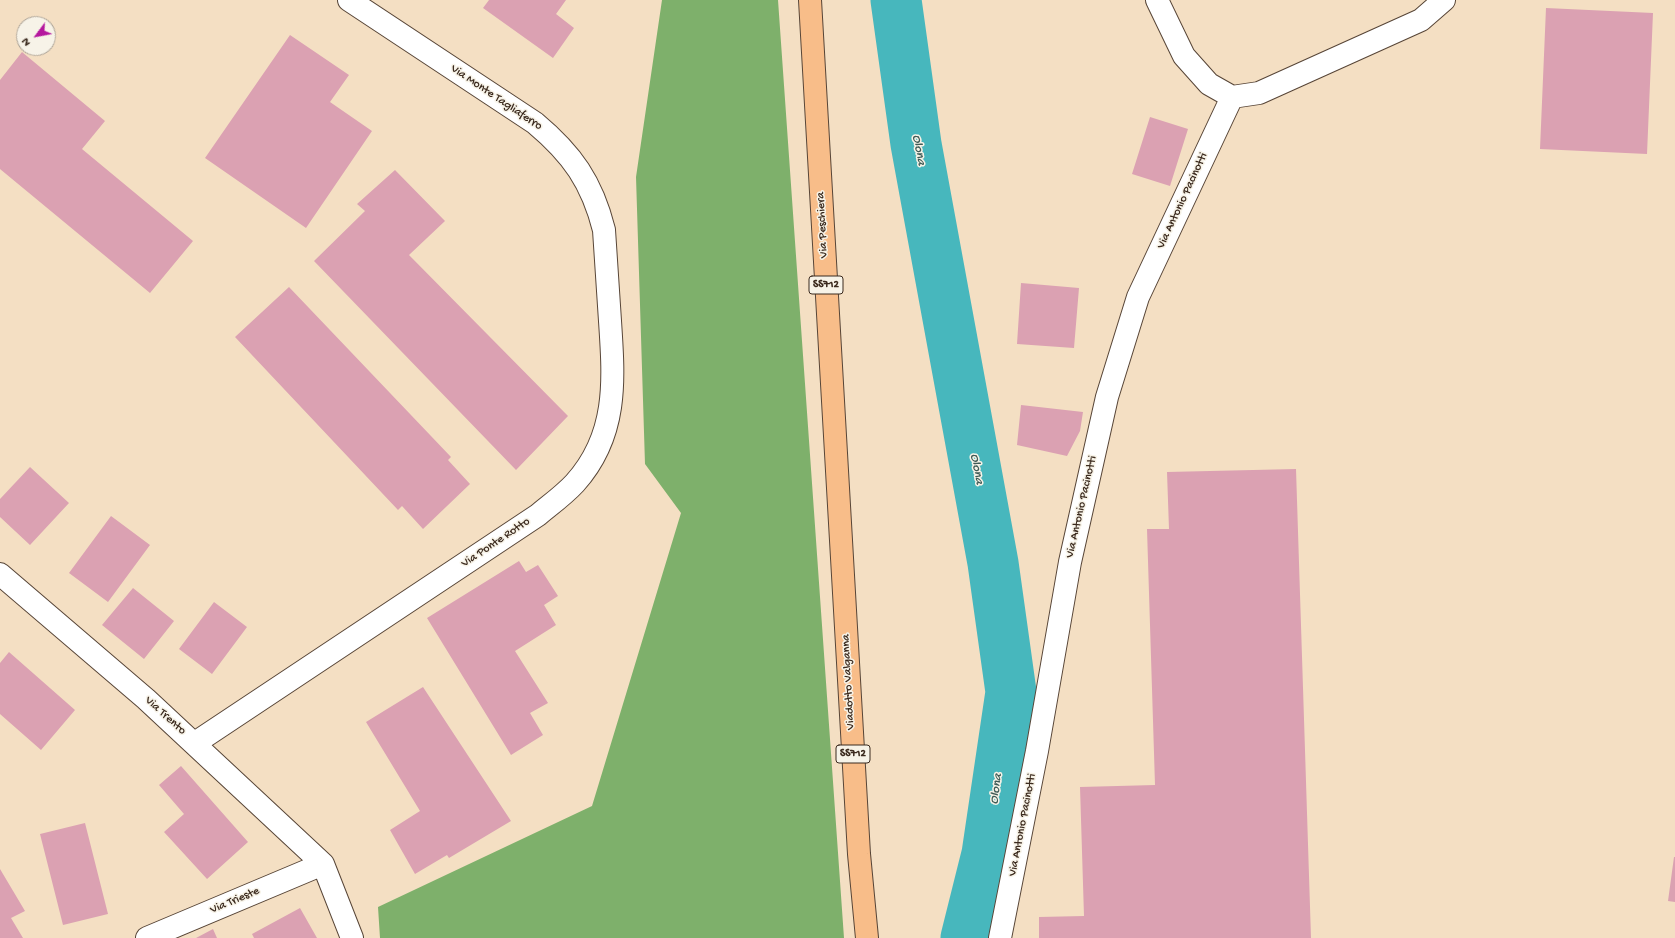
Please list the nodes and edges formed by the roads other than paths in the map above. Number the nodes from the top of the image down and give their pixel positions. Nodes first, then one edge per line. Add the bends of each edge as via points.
1 (349, 0) edge
2 (810, 0) edge
3 (1158, 0) edge
4 (1444, 0) edge
5 (1232, 97) junction
6 (604, 230) joint
7 (842, 569) joint
8 (0, 574) edge
9 (195, 743) junction
10 (323, 864) junction
11 (147, 938) edge
12 (352, 938) edge
13 (867, 938) edge
14 (1000, 938) edge

1 - 6 street, Via Monte Tagliaferro via 552,137 580,170 591,189
2 - 7 main road, Via Peschiera / SS712
3 - 5 street via 1184,56 1209,84
4 - 5 street via 1421,20 1259,93
5 - 14 street, Via Antonio Pacinotti via 1138,297 1107,397 1070,562 1037,751
6 - 9 street, Via Ponte Rotto via 613,376 612,398 604,434 586,469 575,483 511,534
7 - 13 main road, Viadotto Valganna / SS712 via 859,854
8 - 9 street, Via Trento
9 - 10 street, Via Trento
10 - 11 street, Via Trieste
10 - 12 street

